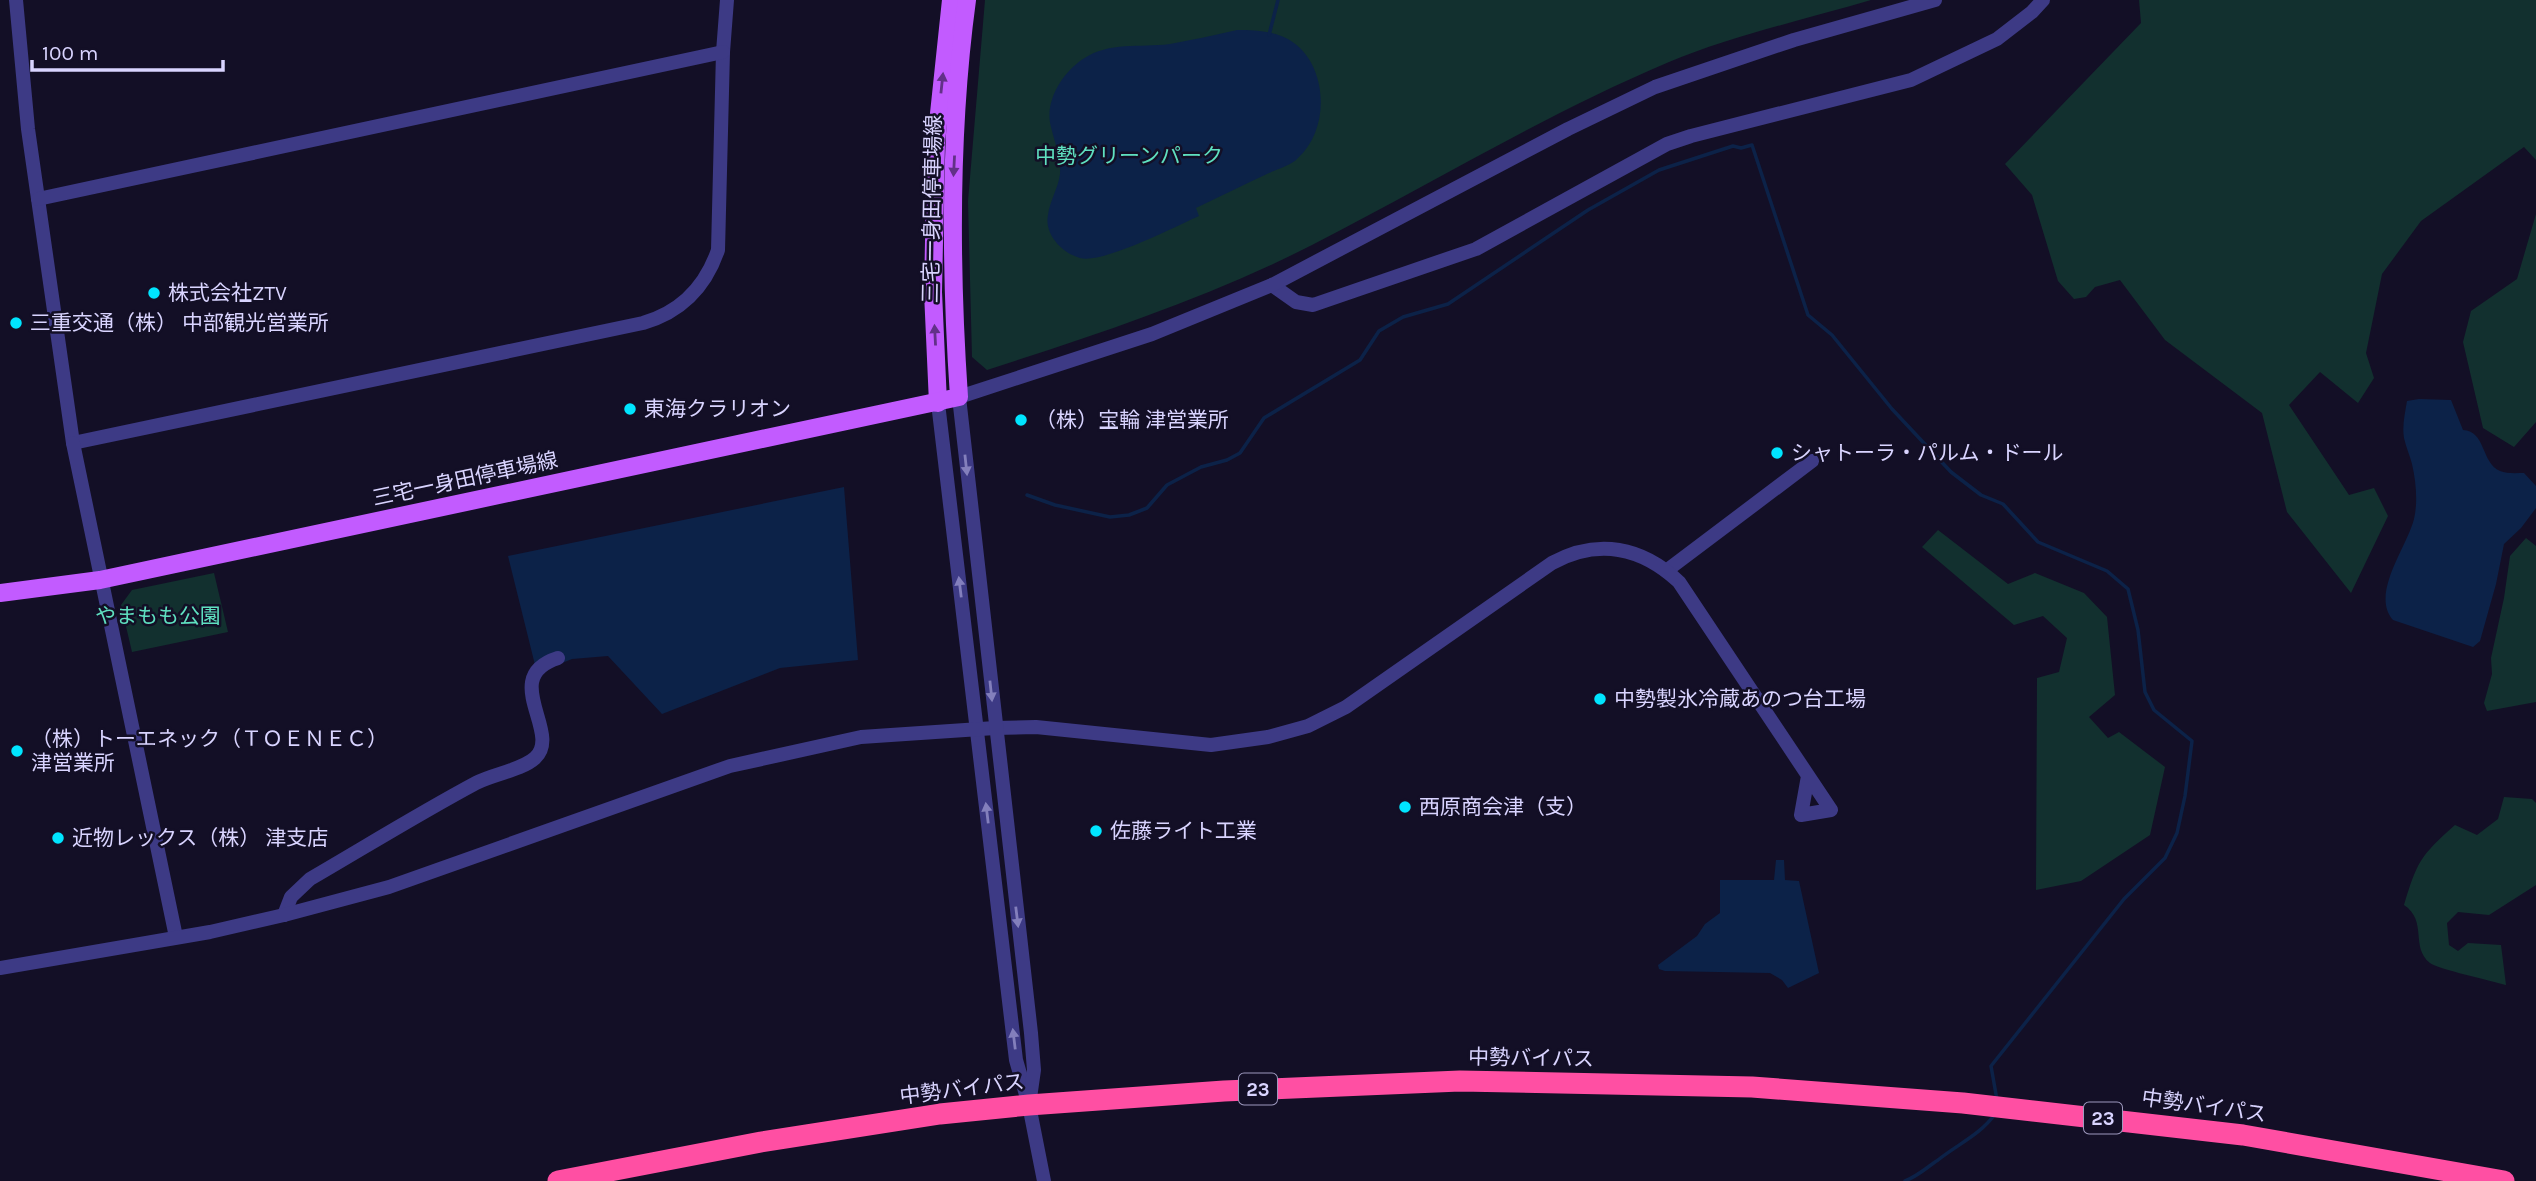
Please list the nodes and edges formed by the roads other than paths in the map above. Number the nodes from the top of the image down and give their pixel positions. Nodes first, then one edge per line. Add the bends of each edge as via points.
1 (16, 0) edge
2 (727, 0) edge
3 (951, 0) edge
4 (967, 0) edge
5 (1935, 0) edge
6 (2043, 0) edge
7 (723, 52) junction
8 (38, 199) junction
9 (1272, 285) junction
10 (959, 397) junction
11 (938, 403) junction
12 (73, 443) junction
13 (1812, 461) dead end
14 (1666, 570) junction
15 (100, 580) junction
16 (0, 593) edge
17 (558, 658) dead end
18 (995, 727) junction
19 (977, 729) junction
20 (1808, 776) dead end
21 (284, 915) junction
22 (176, 937) junction
23 (0, 968) edge
24 (1029, 1105) junction
25 (558, 1181) edge
26 (1044, 1181) edge
27 (2504, 1181) edge

1 - 8 street
2 - 7 street
11 -> 3 main road, 三宅一身田停車場線 via 933,292 936,142
4 -> 10 main road, 三宅一身田停車場線 via 952,194
5 - 9 street via 1794,40 1636,95
6 - 9 street via 1997,39 1911,80 1667,144 1476,249 1313,305 1296,302
7 - 8 street
7 - 12 street via 718,250 699,288 668,315
8 - 12 street
9 - 10 street via 1152,334
10 - 11 main road, 三宅一身田停車場線
10 -> 18 street
11 - 15 main road, 三宅一身田停車場線
19 -> 11 street
12 - 15 street
13 - 14 street
14 - 18 street via 1642,556 1614,549 1565,556 1346,707 1308,726 1268,737 1212,745
14 - 20 street via 1686,592
15 - 16 main road, 三宅一身田停車場線
15 - 22 street
17 - 21 street via 540,668 531,685 542,739 542,750 535,758 478,782 310,880 291,897
18 - 19 street
18 -> 24 street via 1031,1033 1034,1070
19 - 21 street via 861,737 730,766 389,887
24 -> 19 street via 1016,1060
21 - 22 street
22 - 23 street
24 - 25 highway, 中勢バイパス / 23 via 761,1142
24 - 26 street
24 - 27 highway, 中勢バイパス / 23 via 1460,1081 1752,1087 1963,1103 2243,1135

